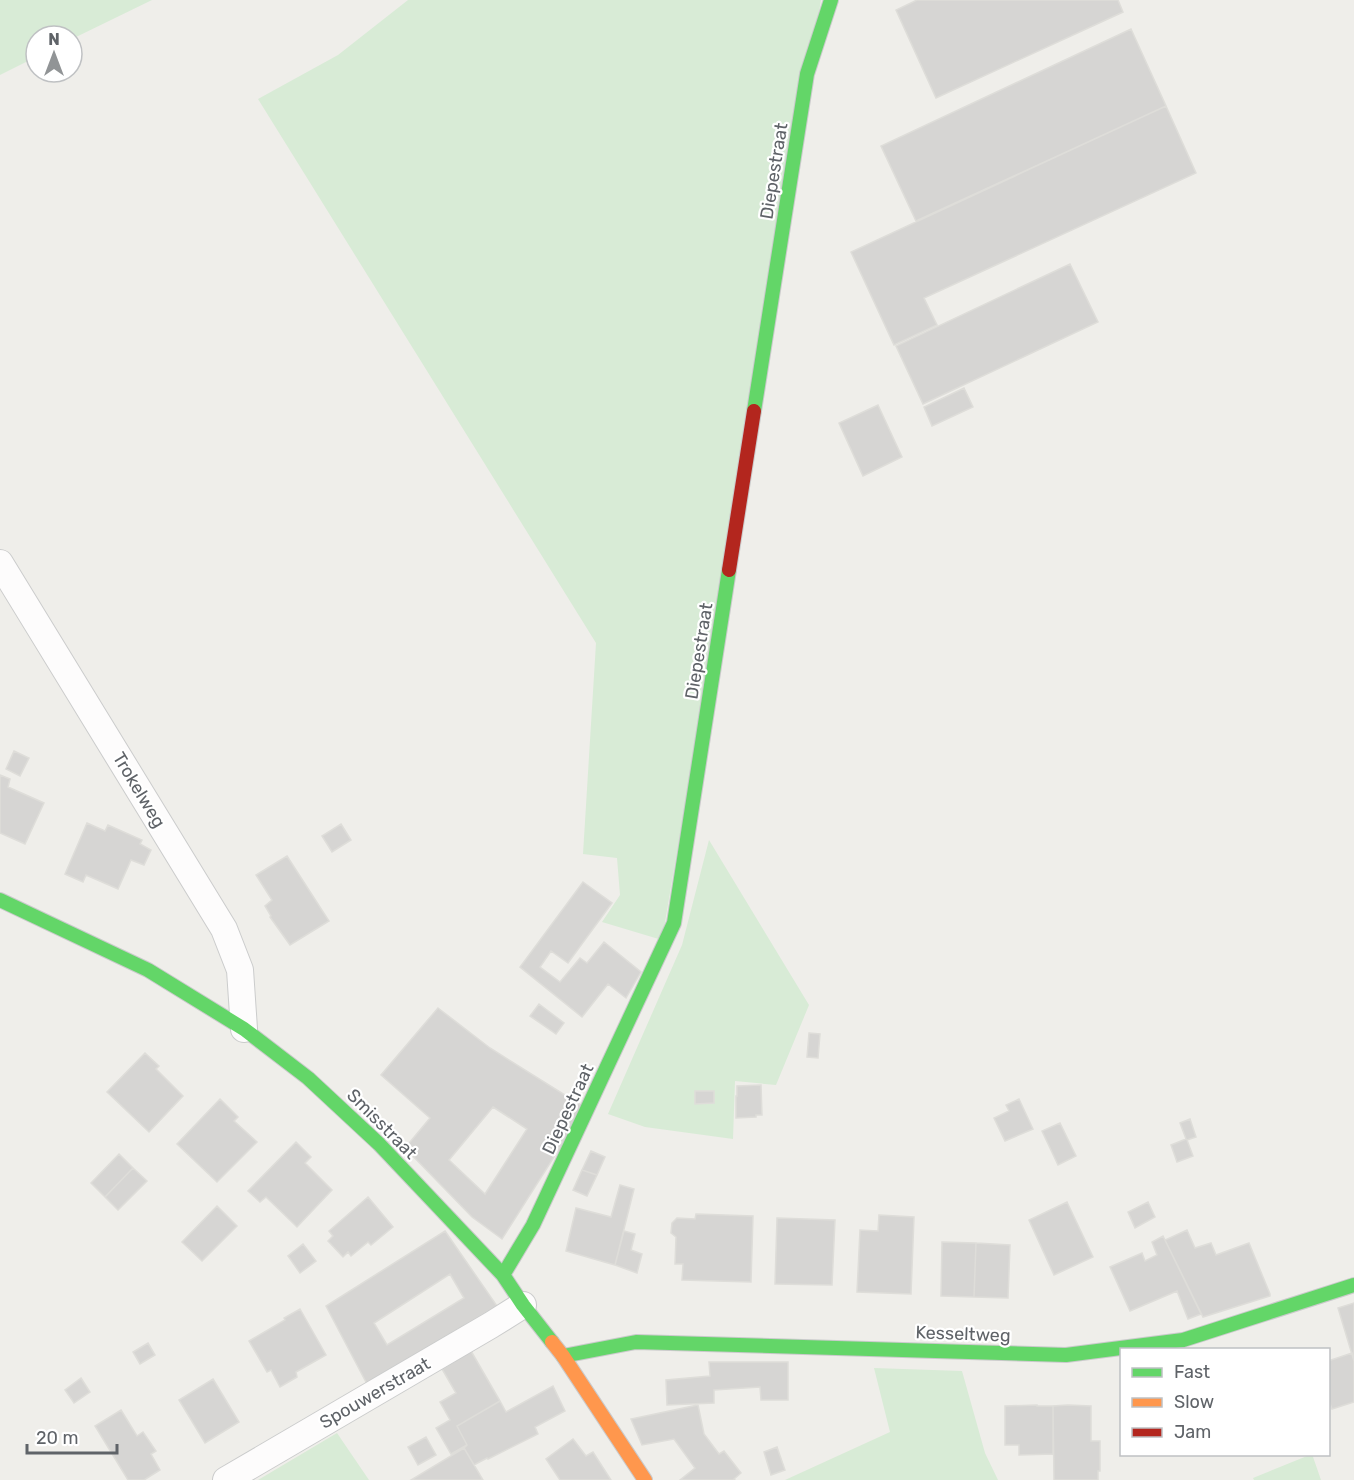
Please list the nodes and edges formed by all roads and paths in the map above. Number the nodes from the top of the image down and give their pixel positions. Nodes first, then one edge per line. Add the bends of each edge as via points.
1 (831, 0) edge
2 (0, 563) edge
3 (0, 900) edge
4 (244, 1029) junction
5 (503, 1275) junction
6 (1354, 1285) edge
7 (523, 1305) junction
8 (1120, 1348) edge
9 (1121, 1348) edge
10 (563, 1356) junction
11 (226, 1480) edge
12 (645, 1480) edge

1 - 5 street, Diepestraat via 807,74 674,923 533,1225
2 - 4 street, Trokelweg via 224,929 240,970
3 - 4 street, Smisstraat via 148,970
4 - 5 street, Smisstraat via 308,1078 379,1144
5 - 7 street, Smisstraat
6 - 9 street, Kesseltweg via 1183,1340
7 - 10 street, Smisstraat
7 - 11 street, Spouwerstraat
8 - 10 street, Kesseltweg via 1066,1355 636,1342
10 - 12 street, Smisstraat

